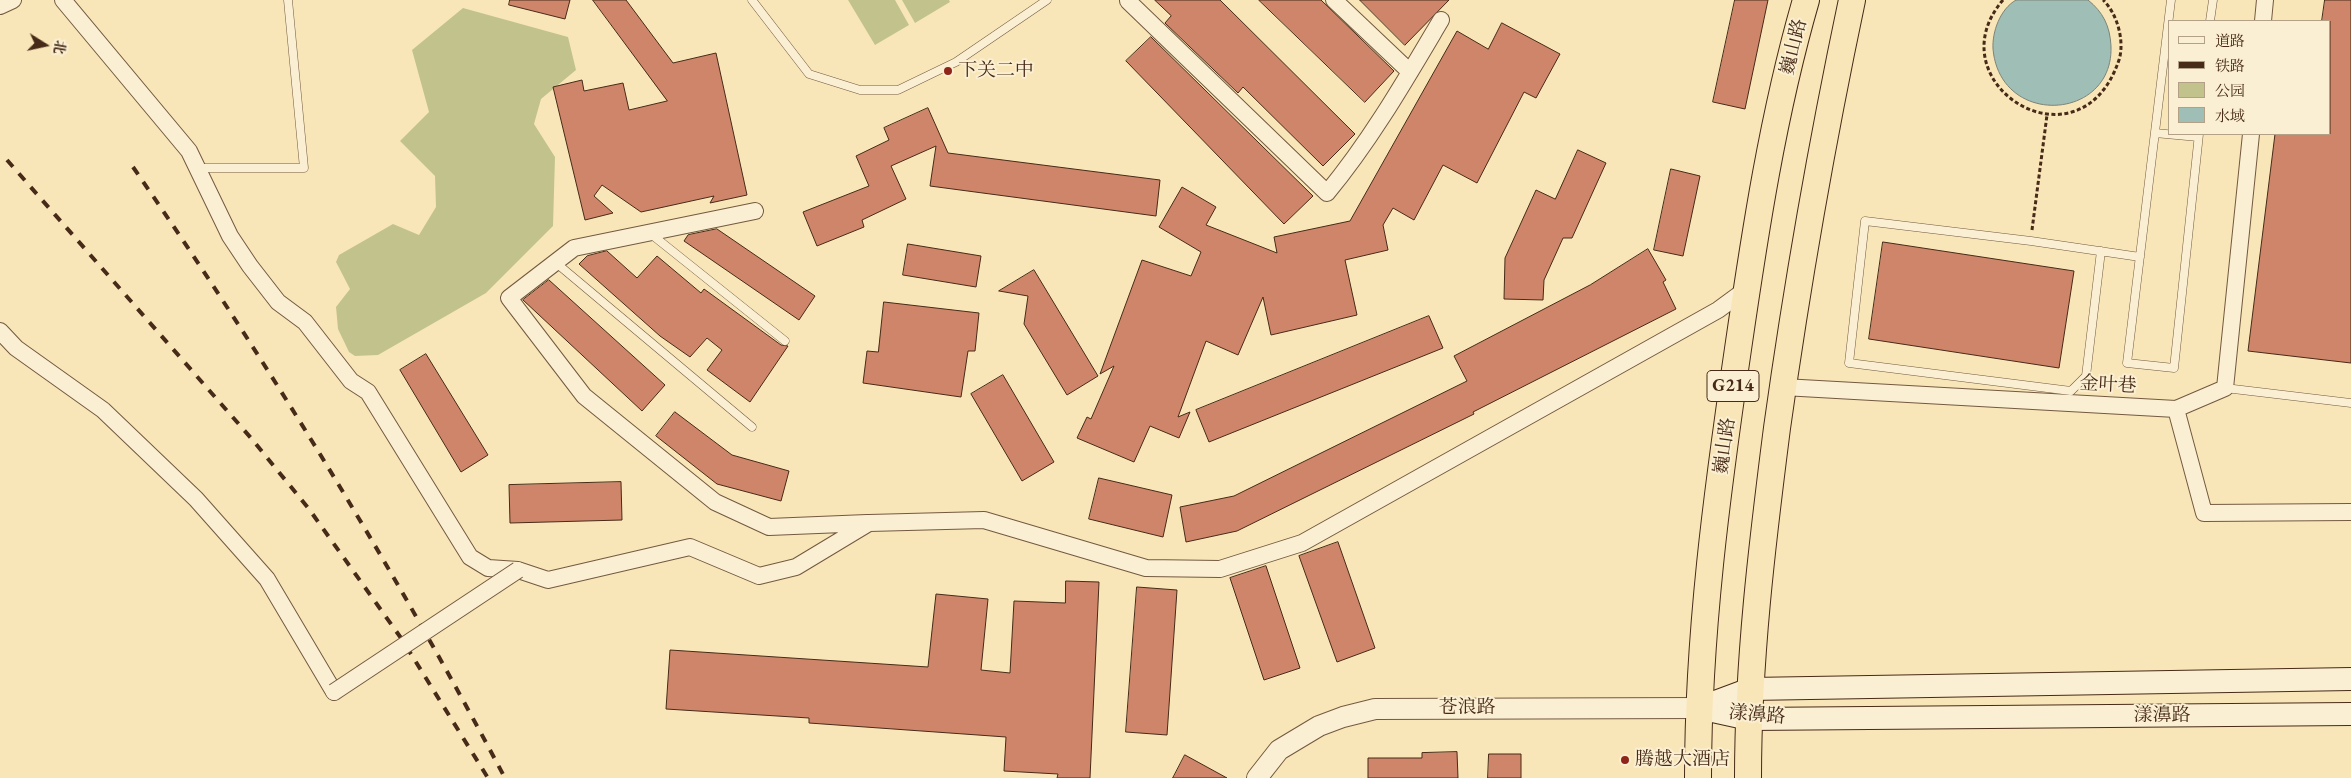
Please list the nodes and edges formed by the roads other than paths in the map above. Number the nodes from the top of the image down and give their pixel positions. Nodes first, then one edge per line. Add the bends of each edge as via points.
1 (13, 0) edge
2 (63, 0) edge
3 (288, 0) edge
4 (752, 0) edge
5 (1046, 0) edge
6 (1129, 0) edge
7 (1334, 0) edge
8 (1806, 0) edge
9 (1852, 0) edge
10 (2171, 0) edge
11 (2213, 0) edge
12 (2265, 0) edge
13 (0, 6) edge
14 (1441, 20) dead end
15 (2169, 20) edge
16 (2210, 20) edge
17 (2263, 20) edge
18 (2168, 25) edge
19 (1410, 72) junction
20 (2155, 133) junction
21 (2168, 134) edge
22 (2199, 135) edge
23 (2251, 135) edge
24 (197, 168) junction
25 (755, 210) dead end
26 (650, 232) junction
27 (2101, 251) junction
28 (2140, 257) junction
29 (555, 262) junction
30 (1748, 288) junction
31 (0, 331) edge
32 (785, 341) dead end
33 (1783, 387) junction
34 (2225, 388) junction
35 (2351, 403) edge
36 (2176, 409) junction
37 (752, 427) dead end
38 (2351, 512) edge
39 (869, 523) junction
40 (518, 570) junction
41 (2351, 679) edge
42 (1750, 689) junction
43 (1699, 708) junction
44 (2351, 714) edge
45 (1749, 719) junction
46 (1257, 778) edge
47 (1698, 778) edge
48 (1748, 778) edge

1 - 13 street
2 - 24 street via 189,151
3 - 24 lane via 304,168
4 - 5 lane via 809,74 860,90 898,90 956,62
6 - 19 street via 1328,193
7 - 19 street
8 - 30 highway, 巍山路 / G214 via 1782,95
9 - 33 highway, G214 via 1808,231
10 - 15 lane
11 - 16 lane
12 - 17 street
14 - 19 street
18 - 20 lane
20 - 21 lane
20 - 28 lane
22 - 28 lane via 2174,368 2127,363
23 - 34 street
24 - 40 street via 230,236 250,266 278,302 305,322 351,381 368,392 470,558 488,568
25 - 26 street
26 - 29 street via 574,248
26 - 32 lane
27 - 27 lane via 1865,221 1849,363 2072,391 2086,376
27 - 28 lane
29 - 37 lane
29 - 39 street via 509,298 584,396 715,502 769,527
30 - 39 street via 1718,310 1302,543 1220,569 1146,568 984,520
30 - 43 highway, 巍山路 / G214 via 1712,546
31 - 40 street, bridge via 16,348 103,410 196,499 268,579 334,692
33 - 36 street, 金叶巷
33 - 42 highway, G214 via 1757,587
34 - 35 lane
34 - 36 street
36 - 38 street via 2204,513
39 - 40 street via 796,567 759,576 690,546 548,580
41 - 42 main road, 漾濞路
42 - 43 main road, 漾濞路
42 - 45 highway, G214
43 - 45 main road, 漾濞路
43 - 46 street, 苍浪路 via 1375,709 1320,726 1279,750
43 - 47 highway, 巍山路 / G214
44 - 45 main road, 漾濞路
45 - 48 highway, G214

